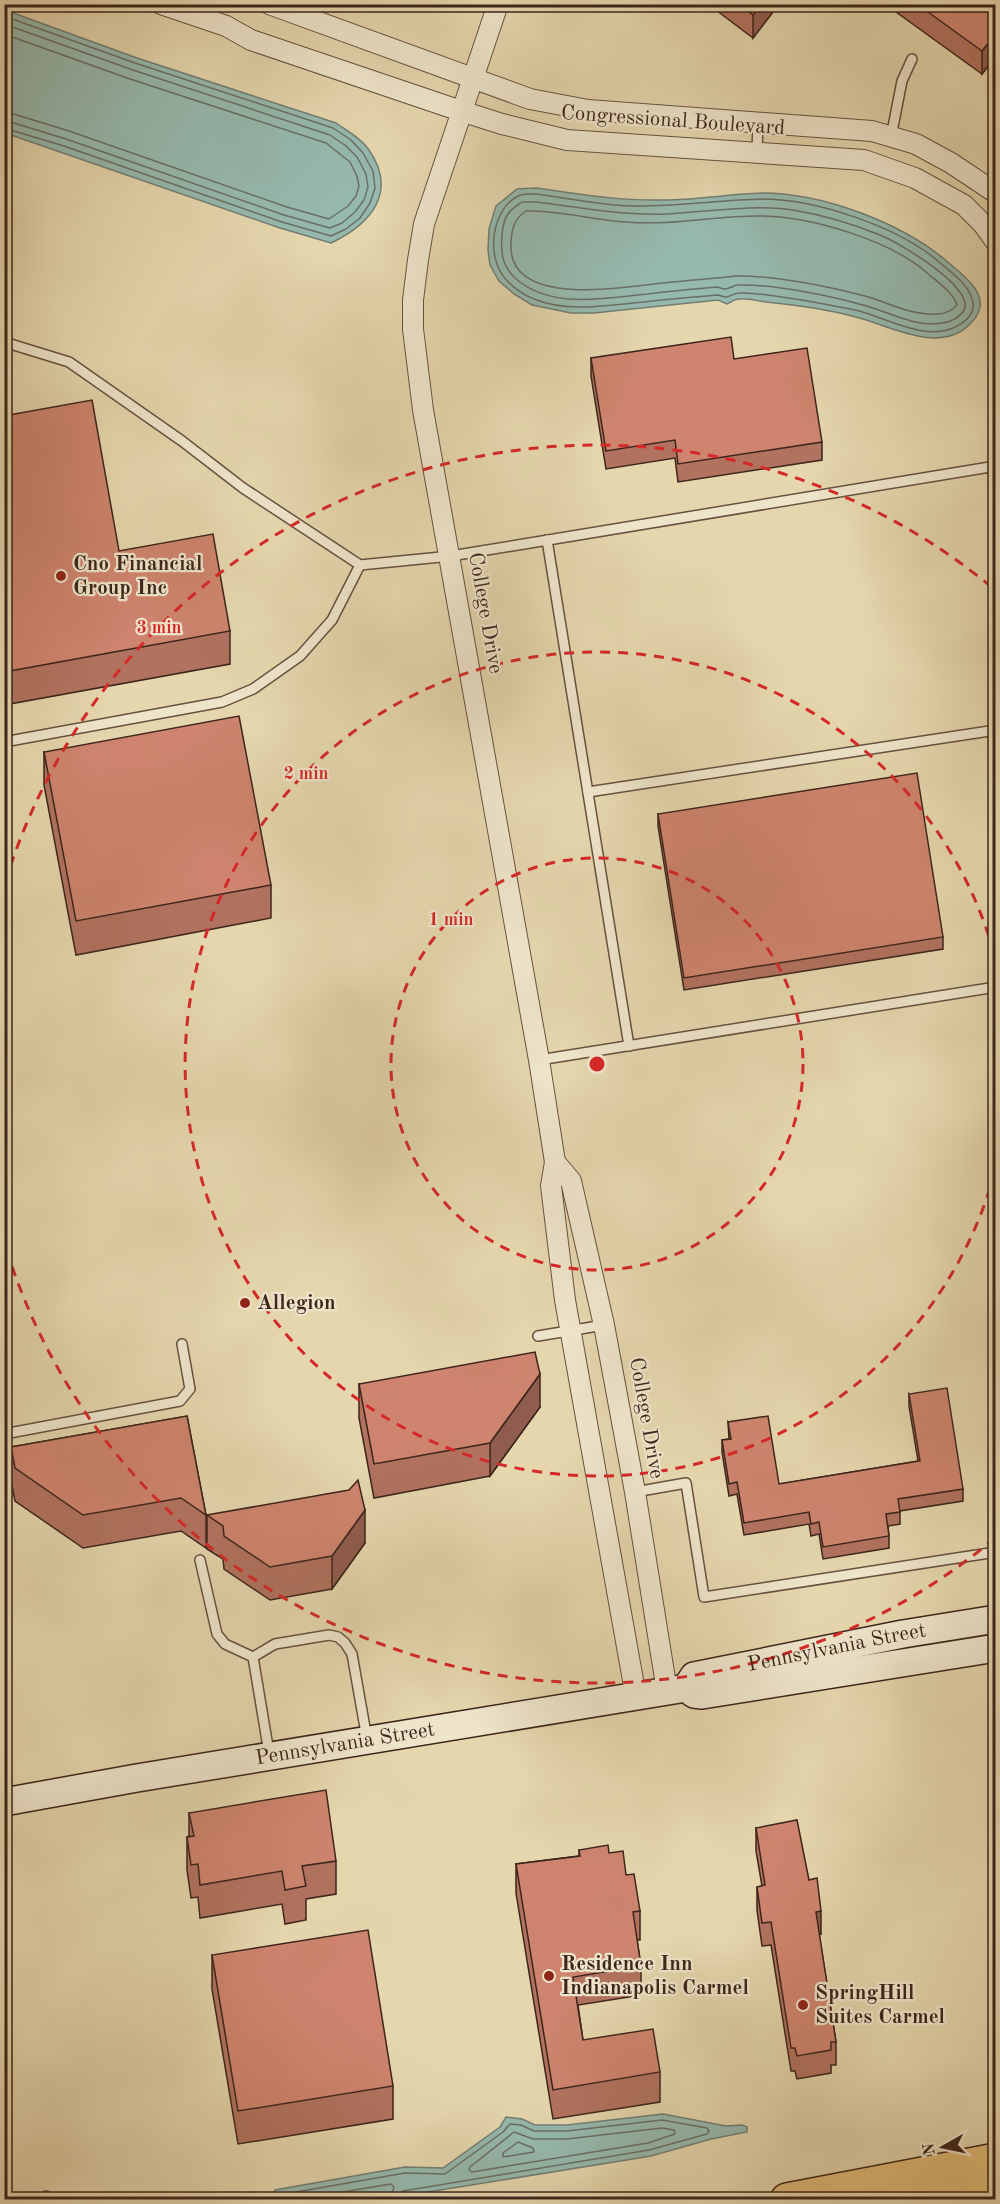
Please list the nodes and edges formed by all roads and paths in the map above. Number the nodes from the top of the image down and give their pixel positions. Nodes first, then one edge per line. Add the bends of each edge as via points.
1 (161, 4) edge
2 (269, 4) edge
3 (498, 4) edge
4 (912, 59) dead end
5 (473, 78) junction
6 (461, 111) junction
7 (758, 123) junction
8 (891, 137) junction
9 (757, 152) junction
10 (996, 193) edge
11 (989, 218) edge
12 (996, 242) edge
13 (4, 342) edge
14 (996, 466) edge
15 (547, 540) junction
16 (451, 556) junction
17 (360, 565) junction
18 (996, 730) edge
19 (4, 742) edge
20 (588, 792) junction
21 (996, 987) edge
22 (629, 1046) junction
23 (539, 1060) junction
24 (555, 1162) junction
25 (604, 1325) junction
26 (571, 1330) junction
27 (538, 1336) dead end
28 (182, 1344) dead end
29 (4, 1434) edge
30 (635, 1492) junction
31 (996, 1552) edge
32 (200, 1560) dead end
33 (996, 1619) edge
34 (996, 1648) edge
35 (253, 1658) junction
36 (676, 1689) junction
37 (636, 1697) junction
38 (367, 1740) junction
39 (269, 1756) junction
40 (4, 1802) edge
41 (996, 2160) edge
42 (996, 2189) edge
43 (787, 2199) edge
44 (928, 2199) edge

1 - 6 street, Congressional Boulevard via 226,26 251,40
2 - 5 street, Congressional Boulevard
3 - 5 street, College Drive
4 - 8 lane via 902,81
5 - 6 street, College Drive
5 - 7 street, Congressional Boulevard via 530,99 588,110
6 - 9 street, Congressional Boulevard via 567,140
6 - 16 street, College Drive via 424,224 413,300 423,410
7 - 8 street, Congressional Boulevard via 872,131
7 - 9 lane
8 - 10 street, Congressional Boulevard via 916,144
9 - 11 street, Congressional Boulevard via 864,160 915,178
11 - 12 street, Congressional Boulevard
13 - 17 lane via 69,362 243,488
14 - 15 lane
15 - 16 lane
15 - 20 lane
16 - 17 lane
16 - 23 street, College Drive
17 - 19 lane via 332,620 300,656 253,689 222,702
18 - 20 lane
20 - 22 lane
21 - 22 lane
22 - 23 lane
23 - 24 street, College Drive
24 - 25 street, College Drive via 571,1181
24 - 26 street, College Drive via 551,1186
25 - 26 lane
25 - 30 street, College Drive
26 - 27 lane
26 - 37 street, College Drive
28 - 29 lane via 190,1389 180,1401
30 - 31 lane via 686,1483 704,1597
30 - 36 street, College Drive
32 - 35 lane via 217,1634 225,1644
33 - 36 main road, Pennsylvania Street via 694,1676
34 - 36 main road, Pennsylvania Street via 702,1695
35 - 38 lane via 275,1644 338,1637 352,1654
35 - 39 lane
36 - 37 main road, Pennsylvania Street
37 - 38 main road, Pennsylvania Street
38 - 39 main road, Pennsylvania Street
39 - 40 main road, Pennsylvania Street
41 - 43 highway
42 - 44 highway

